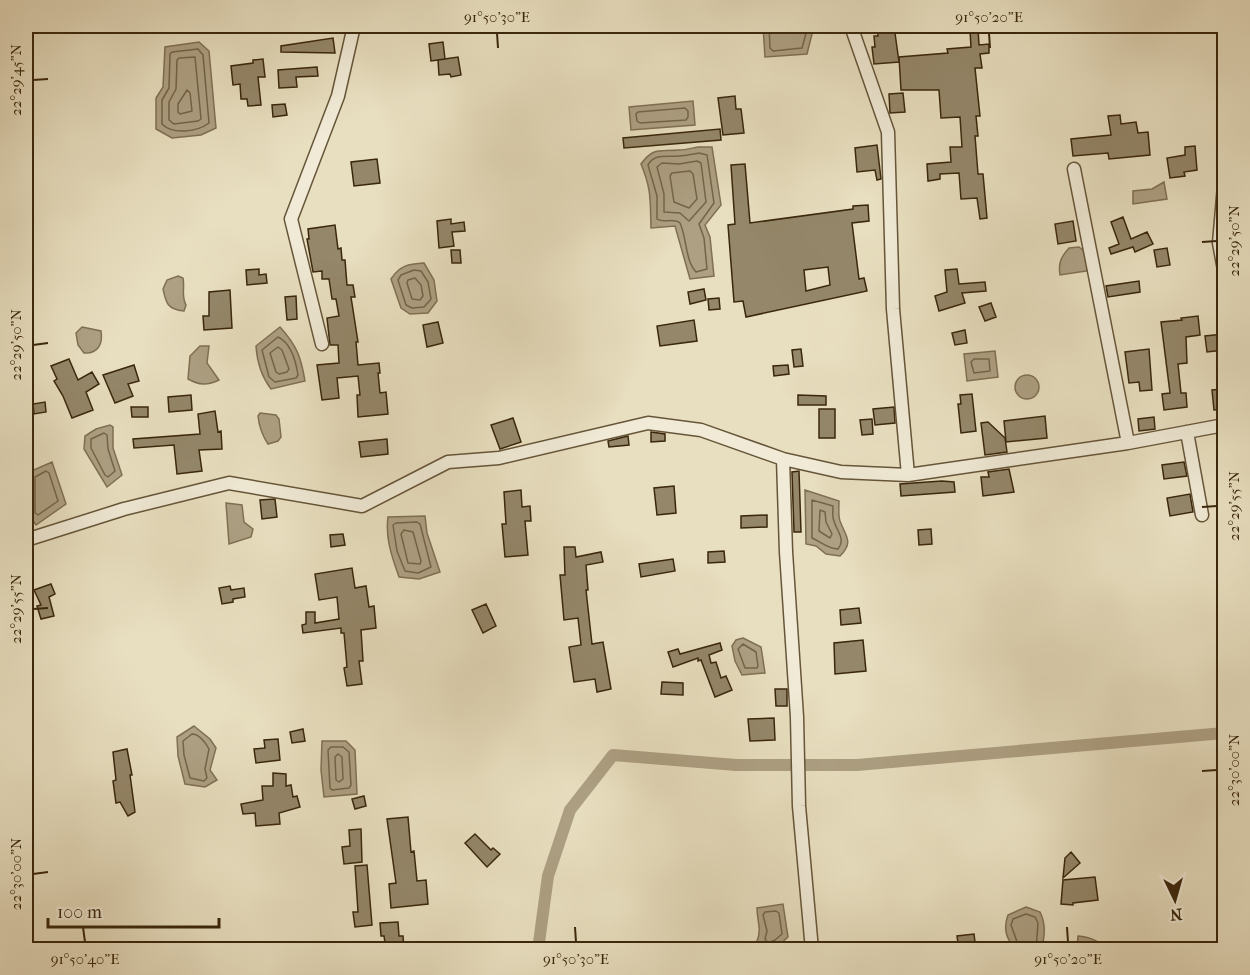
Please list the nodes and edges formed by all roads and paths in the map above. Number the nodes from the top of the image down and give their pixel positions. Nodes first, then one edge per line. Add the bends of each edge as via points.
1 (354, 26) edge
2 (851, 26) edge
3 (1074, 169) dead end
4 (1224, 186) edge
5 (1224, 270) edge
6 (322, 344) dead end
7 (1224, 425) edge
8 (1187, 432) junction
9 (1128, 443) junction
10 (783, 459) junction
11 (908, 475) junction
12 (1202, 515) dead end
13 (26, 540) edge
14 (812, 950) edge

1 - 6 street via 338,96 291,219
2 - 11 street via 888,132 893,309
3 - 9 street
4 - 5 street via 1219,243
7 - 8 street
8 - 9 street
8 - 12 street
9 - 11 street
10 - 11 street via 841,472
10 - 13 street via 701,430 648,423 499,458 448,462 362,506 229,483 124,509
10 - 14 street via 800,806

